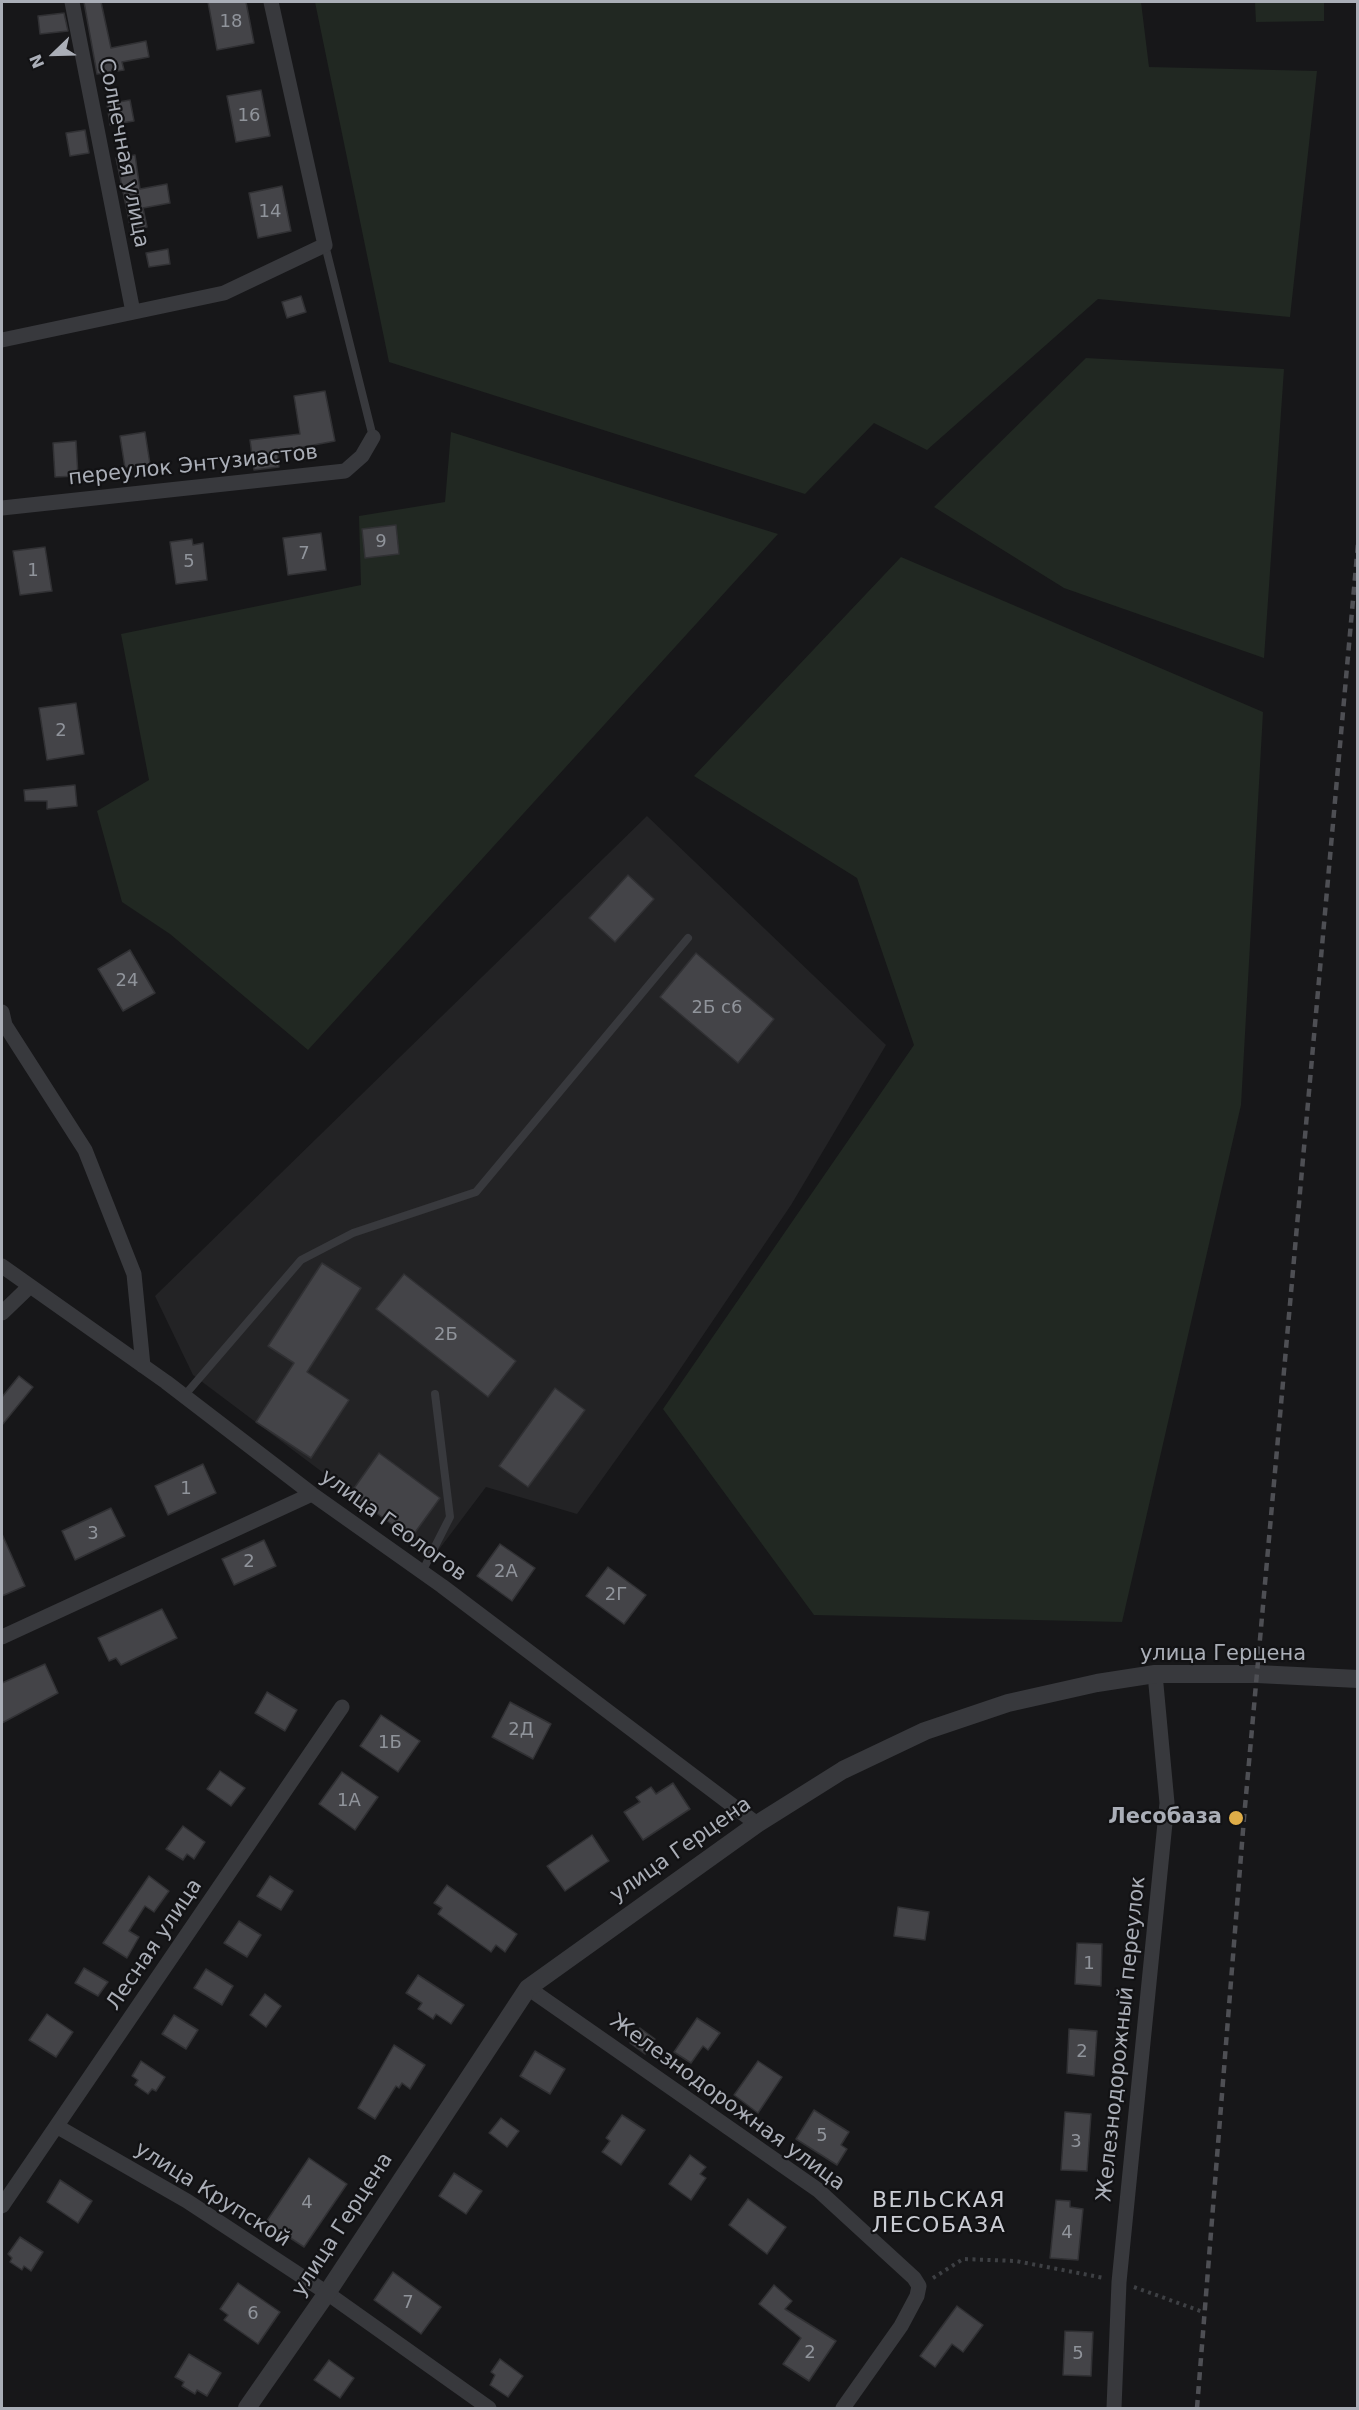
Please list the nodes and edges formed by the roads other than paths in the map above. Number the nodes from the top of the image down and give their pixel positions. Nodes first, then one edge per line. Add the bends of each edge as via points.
1 (72, 2) edge
2 (271, 2) edge
3 (325, 245) junction
4 (133, 312) junction
5 (2, 340) edge
6 (374, 436) joint
7 (2, 508) edge
8 (688, 938) dead end
9 (2, 1012) edge
10 (2, 1266) edge
11 (29, 1287) junction
12 (2, 1313) edge
13 (143, 1366) junction
14 (435, 1394) dead end
15 (184, 1396) junction
16 (312, 1494) junction
17 (422, 1572) junction
18 (2, 1637) edge
19 (1155, 1674) junction
20 (1358, 1679) edge
21 (342, 1707) dead end
22 (757, 1824) junction
23 (528, 1988) junction
24 (58, 2127) junction
25 (2, 2206) edge
26 (327, 2293) junction
27 (247, 2409) edge
28 (489, 2409) edge
29 (843, 2409) edge
30 (1114, 2409) edge

1 - 4 street, Солнечная улица
2 - 3 street
3 - 4 street via 224,292
3 - 6 lane
4 - 5 street
6 - 7 street, переулок Энтузиастов via 362,456 345,471
8 - 15 lane via 476,1192 353,1233 302,1260
9 - 13 street via 5,1025 85,1150 134,1274
10 - 11 street, улица Геологов
11 - 12 street
11 - 13 street, улица Геологов
13 - 15 street, улица Геологов
14 - 17 lane via 450,1517
15 - 16 street, улица Геологов
16 - 17 street, улица Геологов
16 - 18 street
17 - 22 street, улица Геологов
19 - 20 street, улица Герцена
19 - 22 street, улица Герцена via 1008,1703 925,1731 843,1770
19 - 30 street, Железнодорожный переулок via 1167,1803 1119,2282
21 - 24 street, Лесная улица
22 - 23 street, улица Герцена
23 - 26 street, улица Герцена
23 - 29 street, Железнодорожная улица via 818,2190 914,2278 919,2286 901,2326
24 - 25 street, Лесная улица
24 - 26 street, улица Крупской via 187,2201
26 - 27 street, улица Герцена
26 - 28 street, улица Крупской

